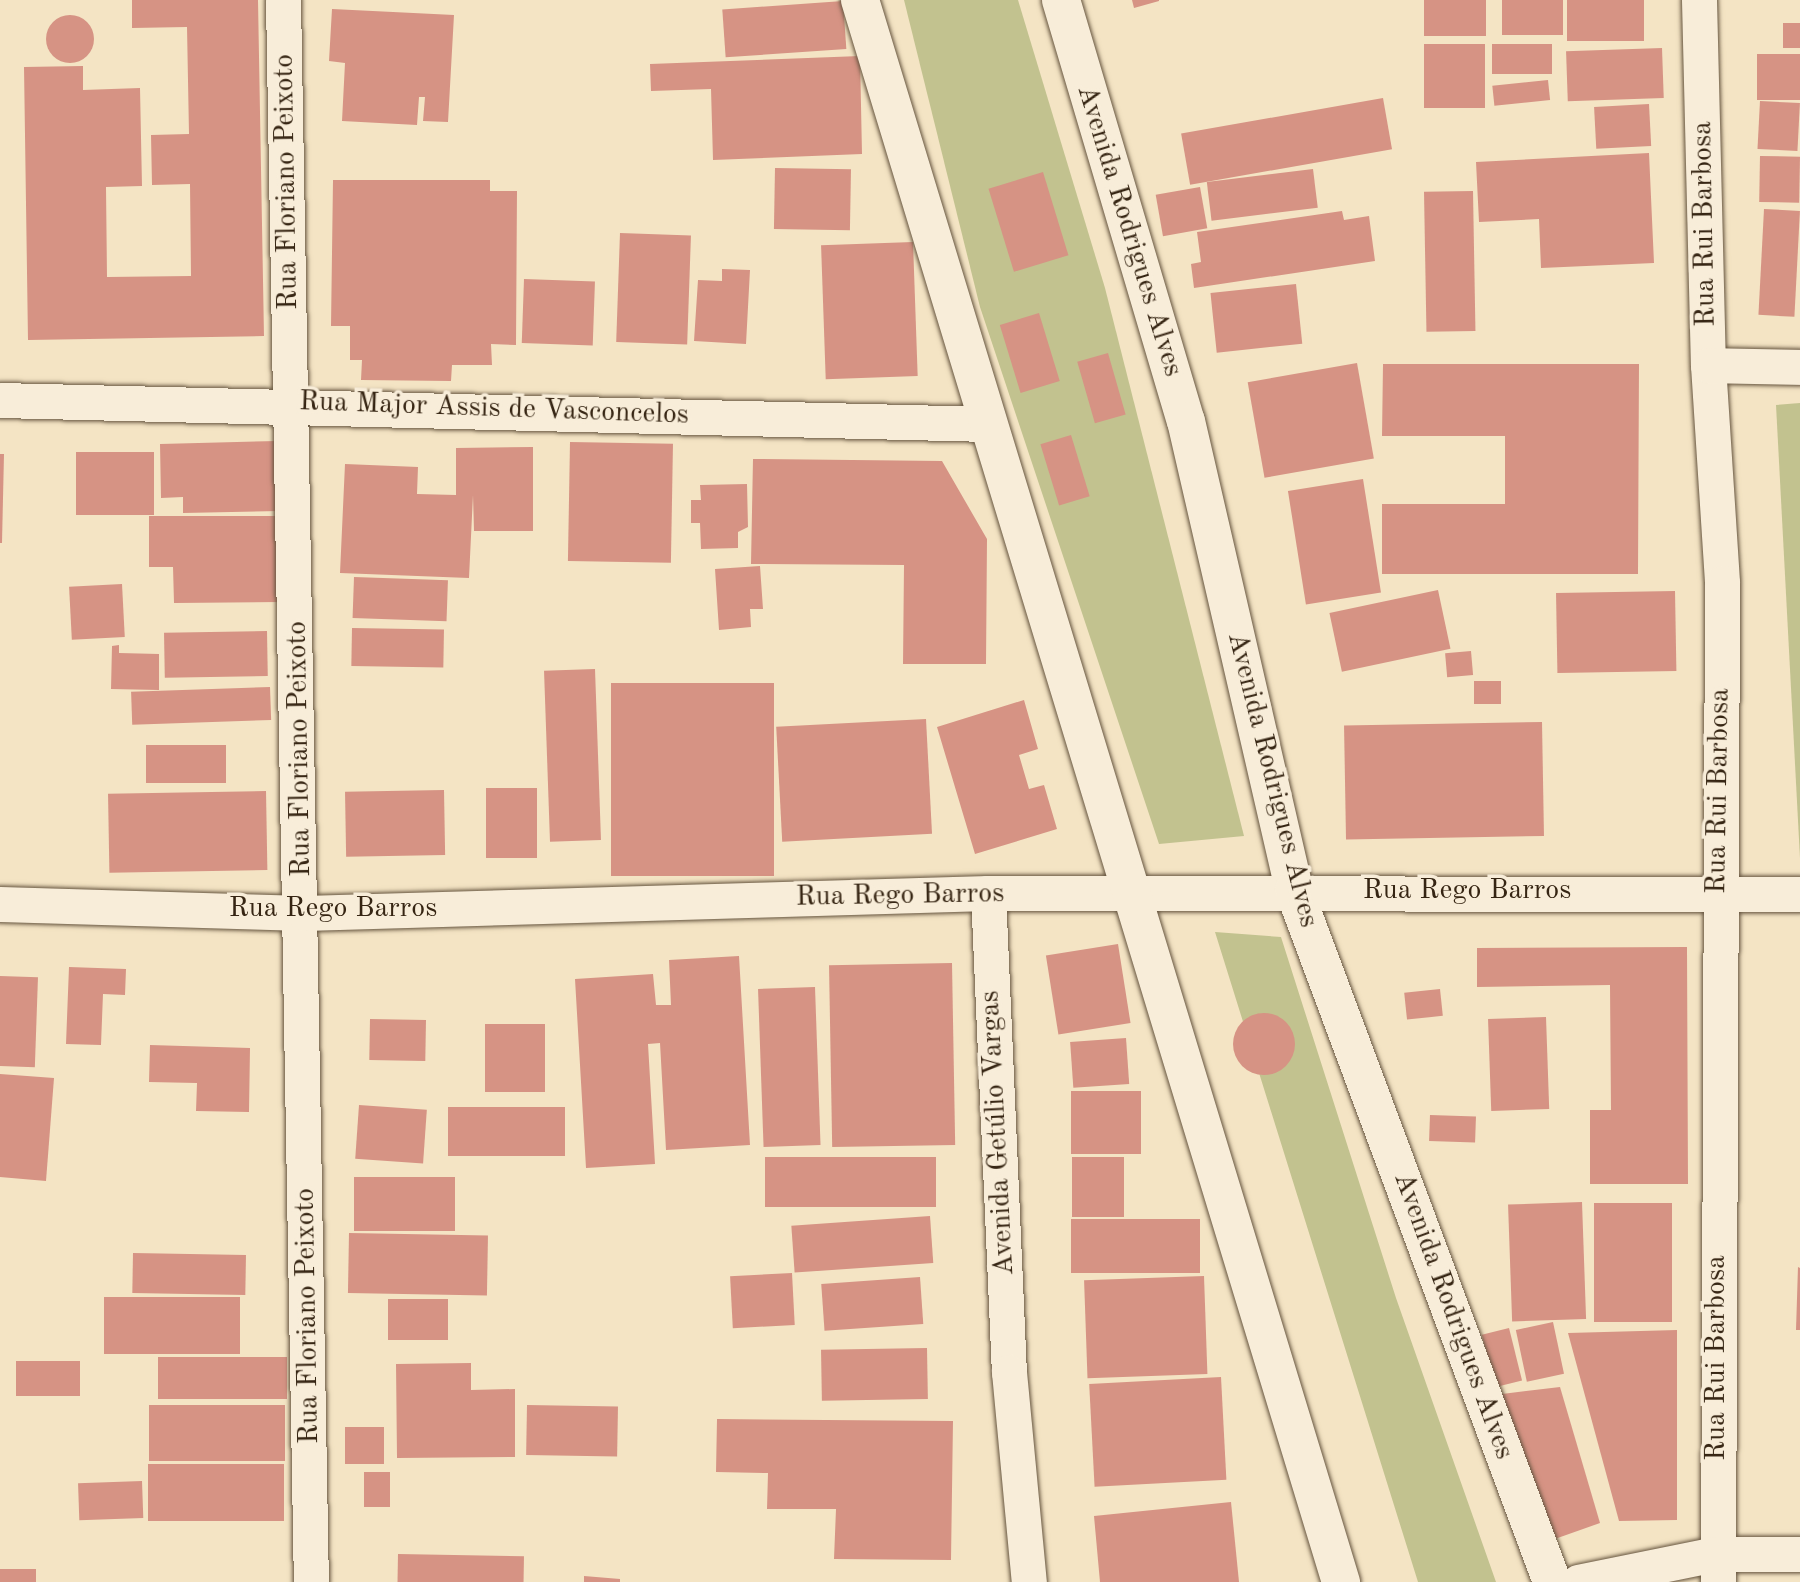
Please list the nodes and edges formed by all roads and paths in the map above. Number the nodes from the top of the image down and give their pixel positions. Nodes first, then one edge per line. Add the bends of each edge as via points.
1 (283, 0) edge
2 (860, 0) edge
3 (1061, 0) edge
4 (1699, 0) edge
5 (1709, 365) junction
6 (1800, 367) edge
7 (0, 400) edge
8 (292, 403) junction
9 (987, 424) junction
10 (1800, 866) edge
11 (1294, 890) junction
12 (1132, 892) junction
13 (1718, 892) junction
14 (988, 893) junction
15 (1800, 894) edge
16 (1758, 896) junction
17 (0, 904) edge
18 (304, 913) junction
19 (1009, 1372) junction
20 (1800, 1554) edge
21 (1717, 1568) edge
22 (311, 1582) edge
23 (1005, 1582) edge
24 (1030, 1582) edge
25 (1341, 1582) edge
26 (1552, 1582) edge
27 (1578, 1582) edge

1 - 8 street, Rua Floriano Peixoto
2 - 9 street
3 - 11 street, Avenida Rodrigues Alves via 1186,421
4 - 5 street, Rua Rui Barbosa
5 - 6 street
5 - 13 street, Rua Rui Barbosa via 1722,583
7 - 8 street, Rua Major Assis de Vasconcelos
8 - 9 street, Rua Major Assis de Vasconcelos
8 - 18 street, Rua Floriano Peixoto
9 - 12 street
10 - 16 street
11 - 12 street, Rua Rego Barros
11 - 13 street, Rua Rego Barros
11 - 26 street, Avenida Rodrigues Alves
12 - 14 street, Rua Rego Barros
12 - 25 street
13 - 16 street, Rua Rego Barros
13 - 21 street, Rua Rui Barbosa
14 - 18 street, Rua Rego Barros
14 - 19 street, Avenida Getúlio Vargas
15 - 16 street, Rua Rego Barros
17 - 18 street, Rua Rego Barros
18 - 22 street, Rua Floriano Peixoto
19 - 23 street, Avenida Getúlio Vargas
19 - 24 street, Avenida Getúlio Vargas
20 - 21 street
21 - 27 street

